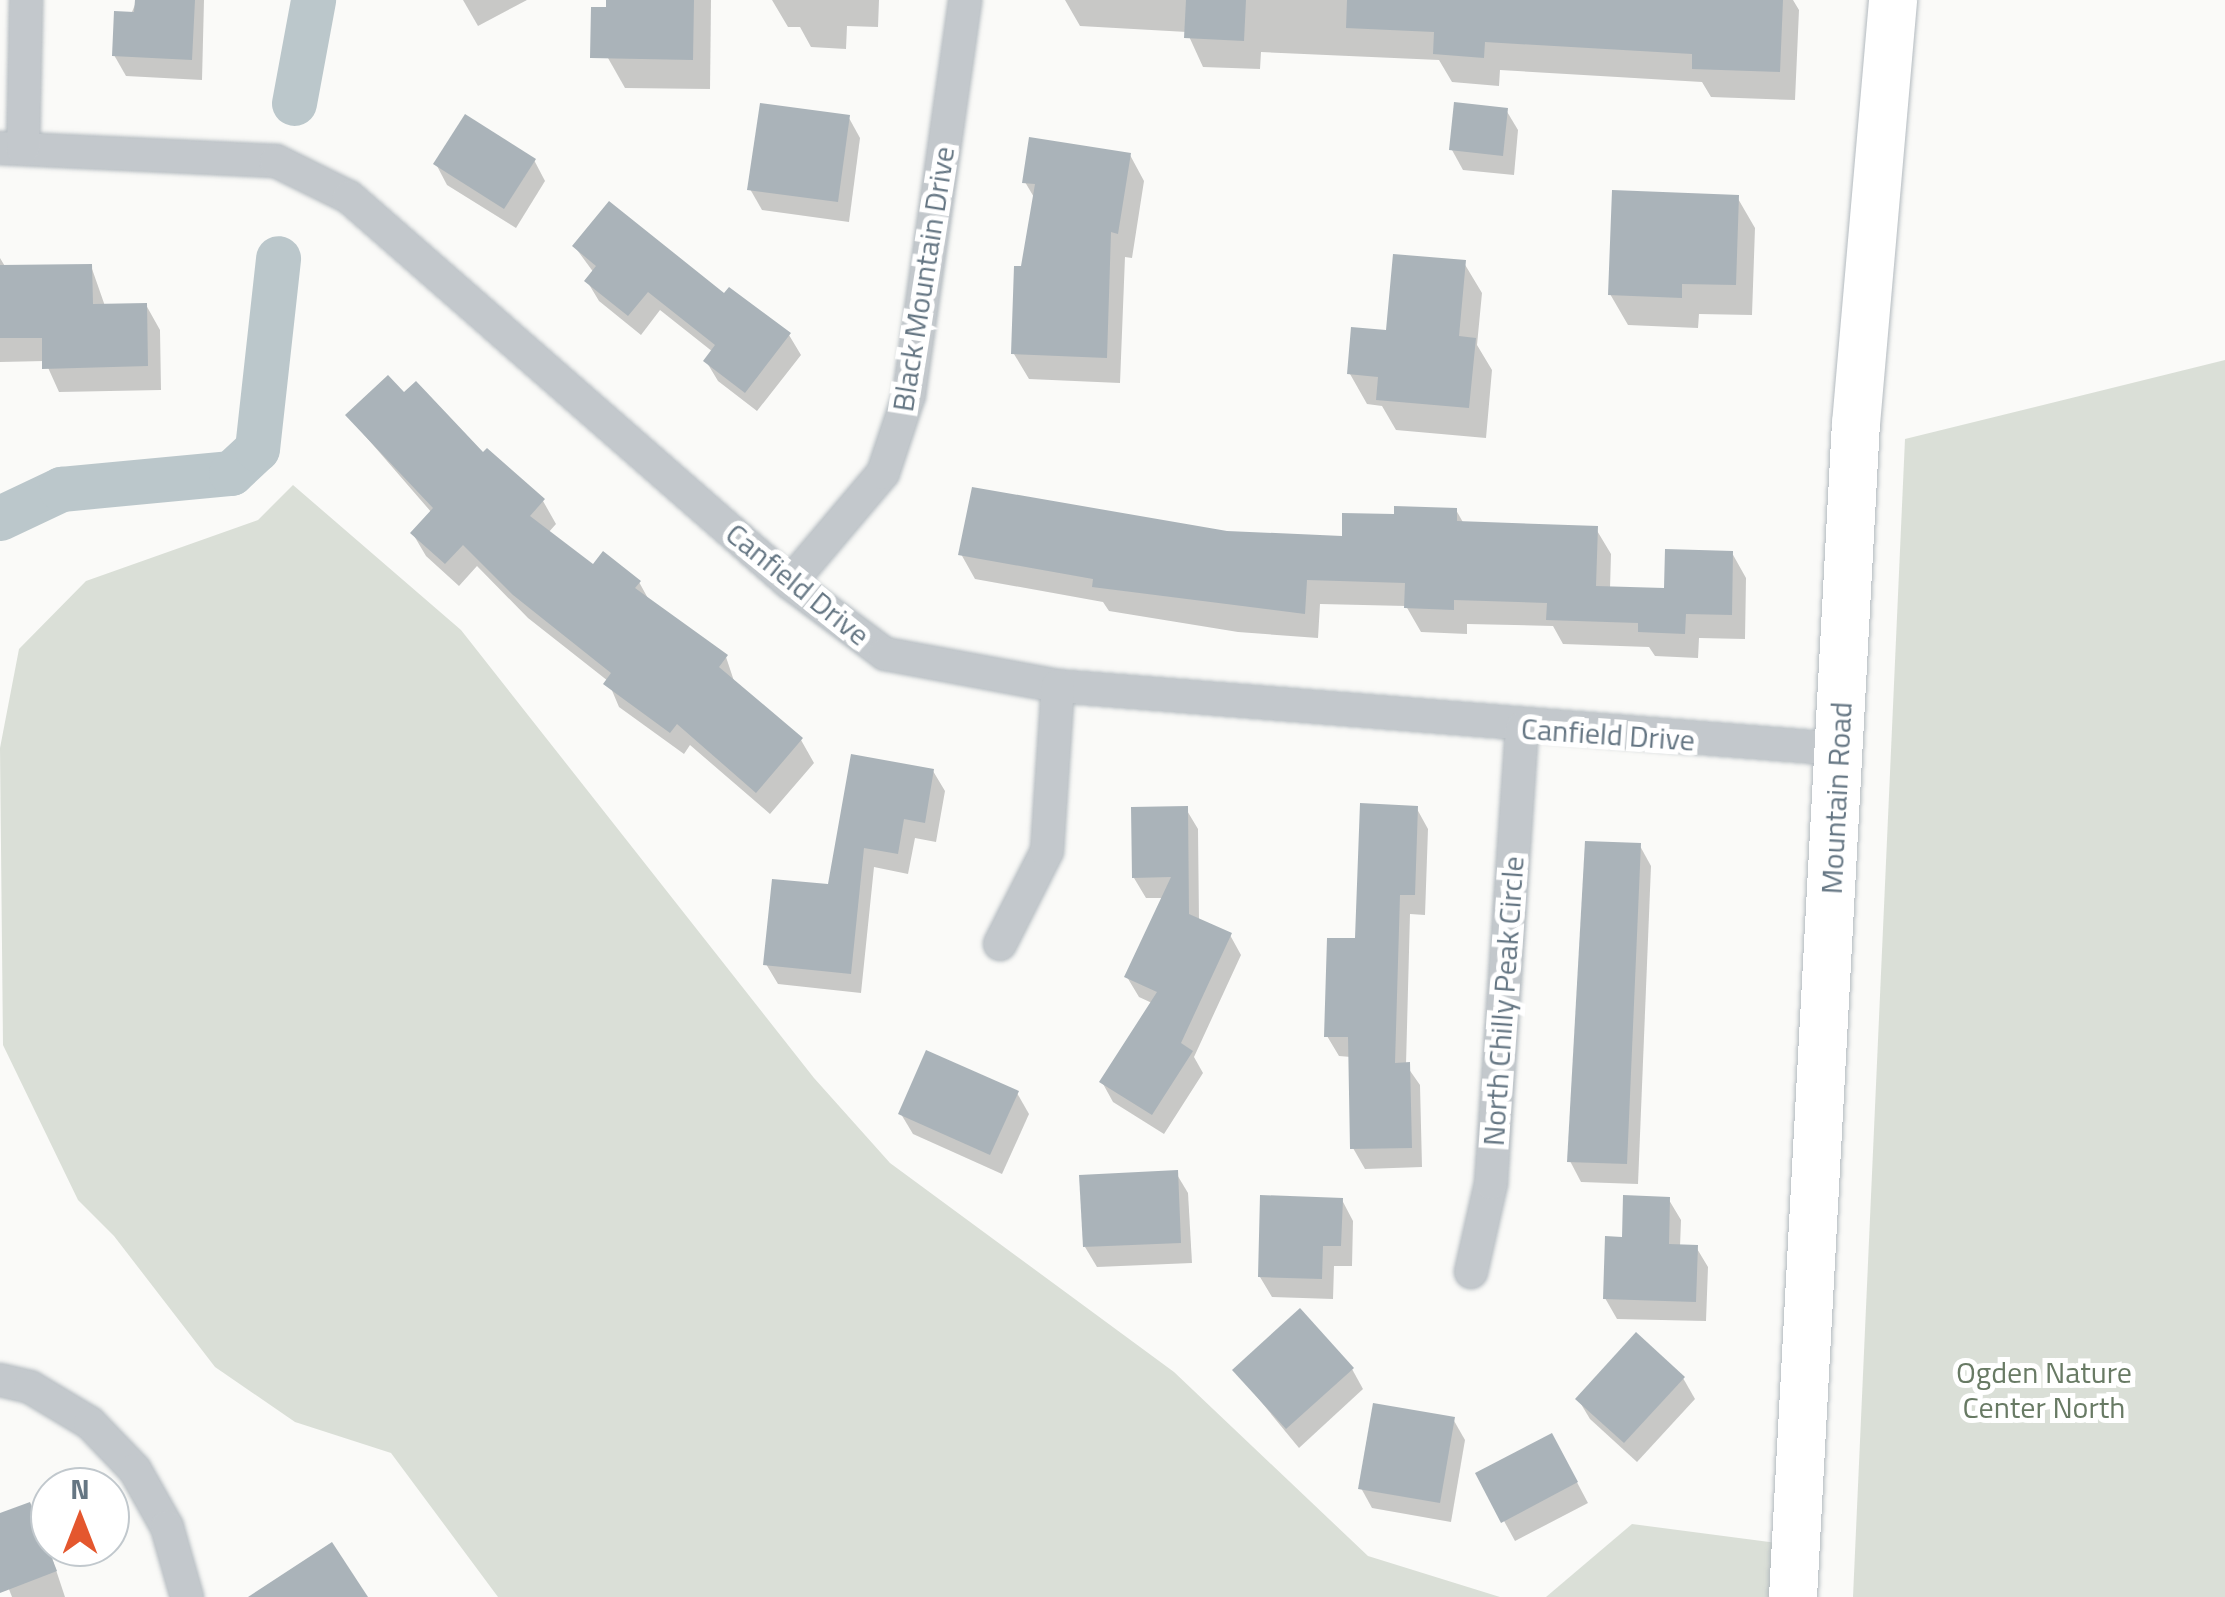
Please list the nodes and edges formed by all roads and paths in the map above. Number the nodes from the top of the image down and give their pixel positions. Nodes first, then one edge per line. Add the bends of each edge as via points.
1 (26, 0) edge
2 (965, 0) edge
3 (1893, 0) edge
4 (12, 149) edge
5 (790, 583) junction
6 (1058, 686) junction
7 (1522, 728) junction
8 (1838, 749) junction
9 (1000, 944) dead end
10 (1471, 1272) dead end
11 (0, 1380) edge
12 (187, 1597) edge
13 (1793, 1597) edge

1 - 4 street
2 - 5 street, Black Mountain Drive via 910,395 883,473
3 - 8 street, Mountain Road via 1856,424
4 - 5 street, Canfield Drive via 276,162 349,197
5 - 6 street, Canfield Drive via 886,654
6 - 7 street, Canfield Drive
6 - 9 street via 1047,851
7 - 8 street, Canfield Drive
7 - 10 street, North Chilly Peak Circle via 1491,1183
8 - 13 street, Mountain Road
11 - 12 street via 30,1388 90,1423 136,1470 168,1527

